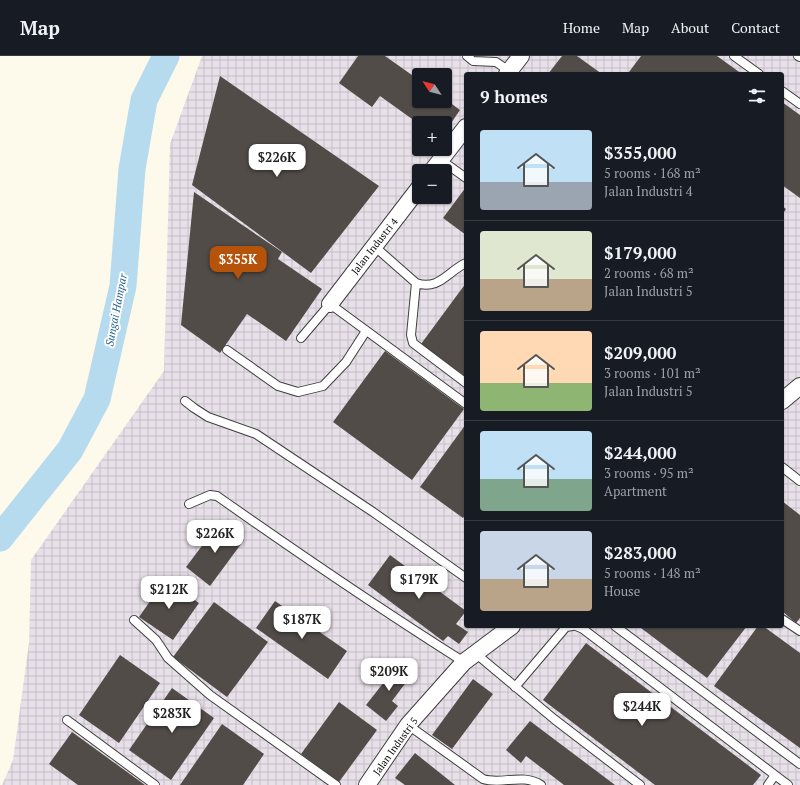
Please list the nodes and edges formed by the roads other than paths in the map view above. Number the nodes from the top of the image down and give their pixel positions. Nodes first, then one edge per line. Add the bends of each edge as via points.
1 (467, 56) edge
2 (521, 56) edge
3 (734, 56) edge
4 (495, 59) edge
5 (507, 72) edge
6 (509, 72) edge
7 (756, 72) edge
8 (784, 92) edge
9 (800, 104) edge
10 (464, 130) edge
11 (437, 164) edge
12 (452, 172) edge
13 (464, 177) edge
14 (412, 197) edge
15 (374, 246) junction
16 (464, 264) edge
17 (416, 283) junction
18 (330, 304) junction
19 (366, 331) junction
20 (301, 338) dead end
21 (227, 350) dead end
22 (464, 381) edge
23 (800, 386) edge
24 (784, 399) edge
25 (185, 401) dead end
26 (464, 403) edge
27 (784, 469) edge
28 (800, 481) edge
29 (189, 504) dead end
30 (464, 577) edge
31 (134, 620) dead end
32 (784, 620) edge
33 (509, 628) edge
34 (565, 628) edge
35 (581, 628) edge
36 (619, 628) edge
37 (800, 631) edge
38 (470, 658) junction
39 (515, 687) junction
40 (67, 720) dead end
41 (408, 725) junction
42 (800, 764) edge
43 (775, 775) junction
44 (372, 783) edge
45 (155, 785) edge
46 (336, 785) edge
47 (541, 785) edge
48 (640, 785) edge
49 (768, 785) edge
50 (788, 785) edge

1 - 4 lane via 473,61
2 - 6 street
3 - 7 lane
4 - 5 lane
8 - 9 lane
10 - 11 street
12 - 13 lane
14 - 15 street, Jalan Industri 4
15 - 17 lane
15 - 18 street, Jalan Industri 4
16 - 17 lane via 436,284
17 - 22 lane via 411,335 413,342
18 - 19 lane
18 - 20 lane
19 - 21 lane via 346,362 323,386 298,392 278,386
19 - 26 lane
23 - 24 street
25 - 30 lane via 208,417 256,434
27 - 28 lane
29 - 38 lane via 210,495 217,496 411,629
31 - 46 lane via 156,640 168,658 210,695
32 - 37 lane
33 - 38 street, Jalan Industri 5
34 - 39 lane
35 - 43 lane
36 - 42 lane
38 - 39 lane
38 - 41 street, Jalan Industri 5
39 - 48 lane
40 - 45 lane
41 - 44 street, Jalan Industri 5
41 - 47 lane via 489,782 532,780
43 - 49 lane
43 - 50 lane

